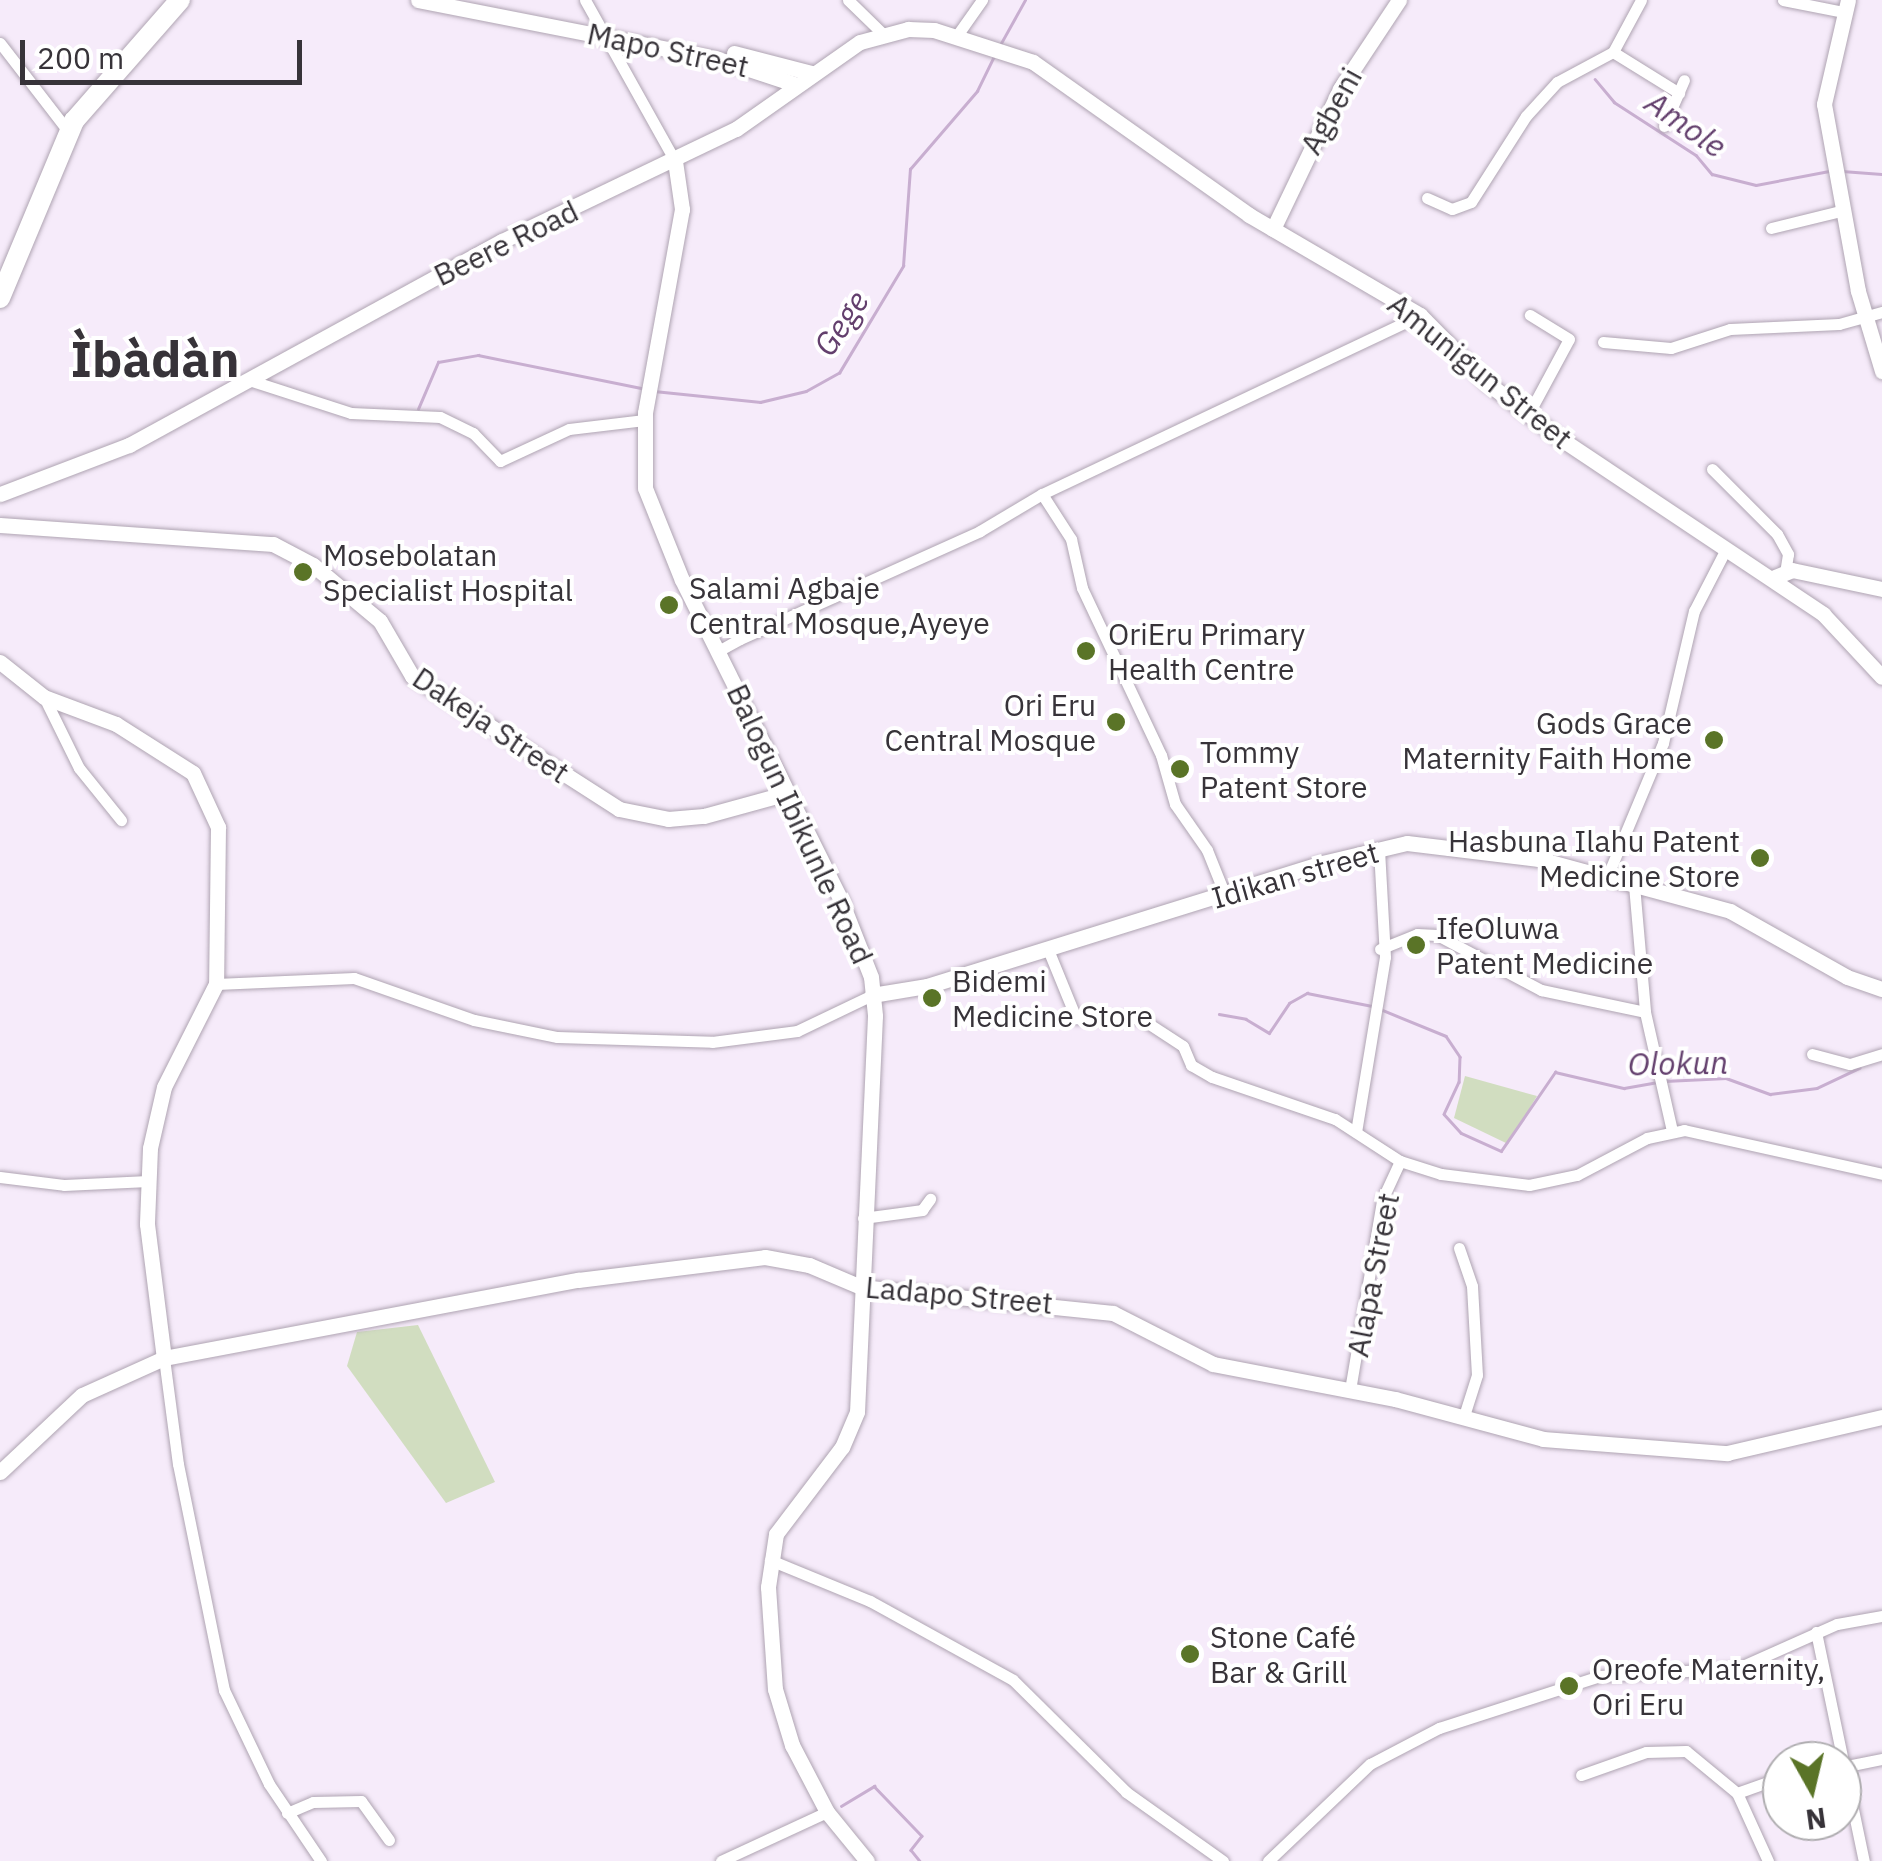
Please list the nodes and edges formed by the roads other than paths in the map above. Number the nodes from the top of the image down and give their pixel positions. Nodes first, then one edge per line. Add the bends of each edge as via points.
1 (165, 0) edge
2 (180, 0) edge
3 (418, 0) edge
4 (462, 0) edge
5 (585, 0) edge
6 (848, 0) edge
7 (982, 0) edge
8 (1399, 0) edge
9 (1641, 0) edge
10 (1783, 0) edge
11 (1846, 6) edge
12 (600, 31) junction
13 (883, 34) junction
14 (958, 34) junction
15 (0, 43) edge
16 (1613, 52) junction
17 (1011, 54) joint
18 (812, 74) junction
19 (1684, 80) dead end
20 (797, 85) junction
21 (1679, 93) junction
22 (64, 126) junction
23 (1664, 126) dead end
24 (675, 161) junction
25 (1427, 198) dead end
26 (1841, 211) junction
27 (1771, 228) dead end
28 (1273, 229) junction
29 (0, 276) edge
30 (0, 298) edge
31 (1882, 312) edge
32 (1530, 314) dead end
33 (1420, 315) junction
34 (1864, 318) junction
35 (1603, 342) dead end
36 (1882, 370) edge
37 (252, 381) junction
38 (1528, 414) junction
39 (645, 416) junction
40 (1712, 470) dead end
41 (0, 494) edge
42 (1042, 494) junction
43 (0, 525) edge
44 (1726, 550) junction
45 (1780, 574) junction
46 (1882, 589) edge
47 (722, 660) junction
48 (0, 662) edge
49 (1882, 677) edge
50 (44, 697) junction
51 (784, 794) junction
52 (122, 820) dead end
53 (1379, 850) junction
54 (1607, 877) junction
55 (1634, 885) junction
56 (1225, 895) junction
57 (1046, 947) junction
58 (1380, 950) junction
59 (216, 984) junction
60 (1882, 988) edge
61 (872, 996) junction
62 (1645, 1012) junction
63 (1812, 1054) dead end
64 (1882, 1054) edge
65 (1672, 1131) junction
66 (1356, 1132) junction
67 (1400, 1160) junction
68 (1882, 1174) edge
69 (0, 1177) edge
70 (148, 1181) junction
71 (930, 1199) dead end
72 (863, 1218) junction
73 (1458, 1248) dead end
74 (861, 1287) junction
75 (164, 1358) junction
76 (1350, 1390) junction
77 (1882, 1417) edge
78 (1463, 1419) junction
79 (0, 1472) edge
80 (770, 1560) junction
81 (1882, 1616) edge
82 (1816, 1632) junction
83 (1839, 1741) edge
84 (1581, 1775) dead end
85 (1762, 1785) edge
86 (1736, 1793) junction
87 (826, 1812) junction
88 (286, 1814) junction
89 (390, 1840) dead end
90 (321, 1861) edge
91 (722, 1861) edge
92 (867, 1861) edge
93 (1223, 1861) edge
94 (1268, 1861) edge
95 (1768, 1861) edge

1 - 22 highway
2 - 22 highway
3 - 12 main road, Mapo Street
4 - 12 main road, Mapo Street
5 - 12 street
6 - 13 street
7 - 14 street
8 - 28 main road, Agbeni via 1340,89
9 - 16 street
10 - 11 street
11 - 26 main road via 1824,79
12 - 18 main road, Mapo Street
12 - 20 main road, Mapo Street via 750,66
12 - 24 street
13 - 14 main road, Beere Road
13 - 18 main road, Beere Road
14 - 17 main road, Beere Road
15 - 22 street
16 - 21 street
16 - 25 street via 1557,82 1526,116 1471,202 1452,208
17 - 28 main road, Amunigun Street via 1056,77
18 - 20 main road, Beere Road
19 - 21 street
20 - 24 main road, Beere Road via 736,129
21 - 23 street
22 - 29 highway
22 - 30 highway
24 - 37 main road, Beere Road via 502,241
24 - 39 main road, Balogun Ibikunle Road via 680,236
26 - 27 street
26 - 34 main road
28 - 33 main road, Amunigun Street
31 - 34 street
32 - 38 street via 1569,339
33 - 38 main road, Amunigun Street
33 - 42 street
34 - 35 street via 1753,325 1671,348
34 - 36 main road
37 - 39 street via 351,413 440,417 473,433 500,460 569,429
37 - 41 main road, Beere Road via 116,451
38 - 44 main road, Amunigun Street
39 - 47 main road, Balogun Ibikunle Road via 645,488
40 - 45 street via 1777,534 1788,554
42 - 47 street via 980,531 740,639 720,650
42 - 56 street via 1070,539 1082,588 1161,756 1174,804 1207,850
43 - 51 main road, Dakeja Street via 273,544 313,565 380,621 412,676 619,809 668,819 704,816
44 - 45 main road, Amunigun Street
44 - 54 street via 1694,612 1663,743
45 - 46 main road
45 - 49 main road, Amunigun Street
47 - 51 main road, Balogun Ibikunle Road
48 - 50 main road
50 - 52 street via 79,768
50 - 59 main road via 134,734 204,786 220,854
51 - 61 main road, Balogun Ibikunle Road via 842,902
53 - 54 main road, Idikan street via 1446,844
53 - 56 main road, Idikan street
53 - 58 street
54 - 55 main road, Idikan street
55 - 60 main road, Idikan street via 1762,924 1847,977
55 - 62 street
56 - 57 main road, Idikan street
57 - 61 main road, Idikan street via 927,986
57 - 66 street via 1076,1018 1140,1018 1183,1046 1191,1065
58 - 62 street via 1417,934 1438,935 1540,990
58 - 66 street via 1385,957
59 - 61 street via 354,978 474,1020 557,1038 712,1042 797,1031
59 - 70 main road via 158,1103
61 - 72 main road, Balogun Ibikunle Road
62 - 65 street
63 - 64 street via 1850,1064
65 - 67 street via 1577,1174 1529,1185 1490,1184
65 - 68 street
66 - 67 street
67 - 76 street, Alapa Street via 1382,1200
69 - 70 street via 64,1185
70 - 75 main road
71 - 72 street via 922,1210
72 - 74 main road, Balogun Ibikunle Road
73 - 78 street via 1472,1286 1477,1374
74 - 75 main road, Ladapo Street via 809,1265 765,1257 656,1268
74 - 76 main road, Ladapo Street via 1092,1308 1213,1364
74 - 80 main road, Balogun Ibikunle Road via 860,1384 852,1430 786,1514
75 - 79 main road, Ladapo Street via 82,1395
75 - 88 street via 178,1464 224,1690
76 - 78 main road, Ladapo Street
77 - 78 main road, Ladapo Street via 1760,1448 1690,1454 1504,1434
80 - 87 main road, Balogun Ibikunle Road via 776,1690 792,1746
80 - 93 street via 870,1601 1014,1680 1126,1792
81 - 82 street
82 - 83 street
82 - 94 street via 1738,1668 1600,1676 1438,1728 1370,1764
84 - 86 street via 1611,1760 1670,1749 1686,1751
85 - 86 street
86 - 95 street
87 - 91 street
87 - 92 main road, Balogun Ibikunle Road
88 - 89 street via 313,1802 361,1801
88 - 90 street

